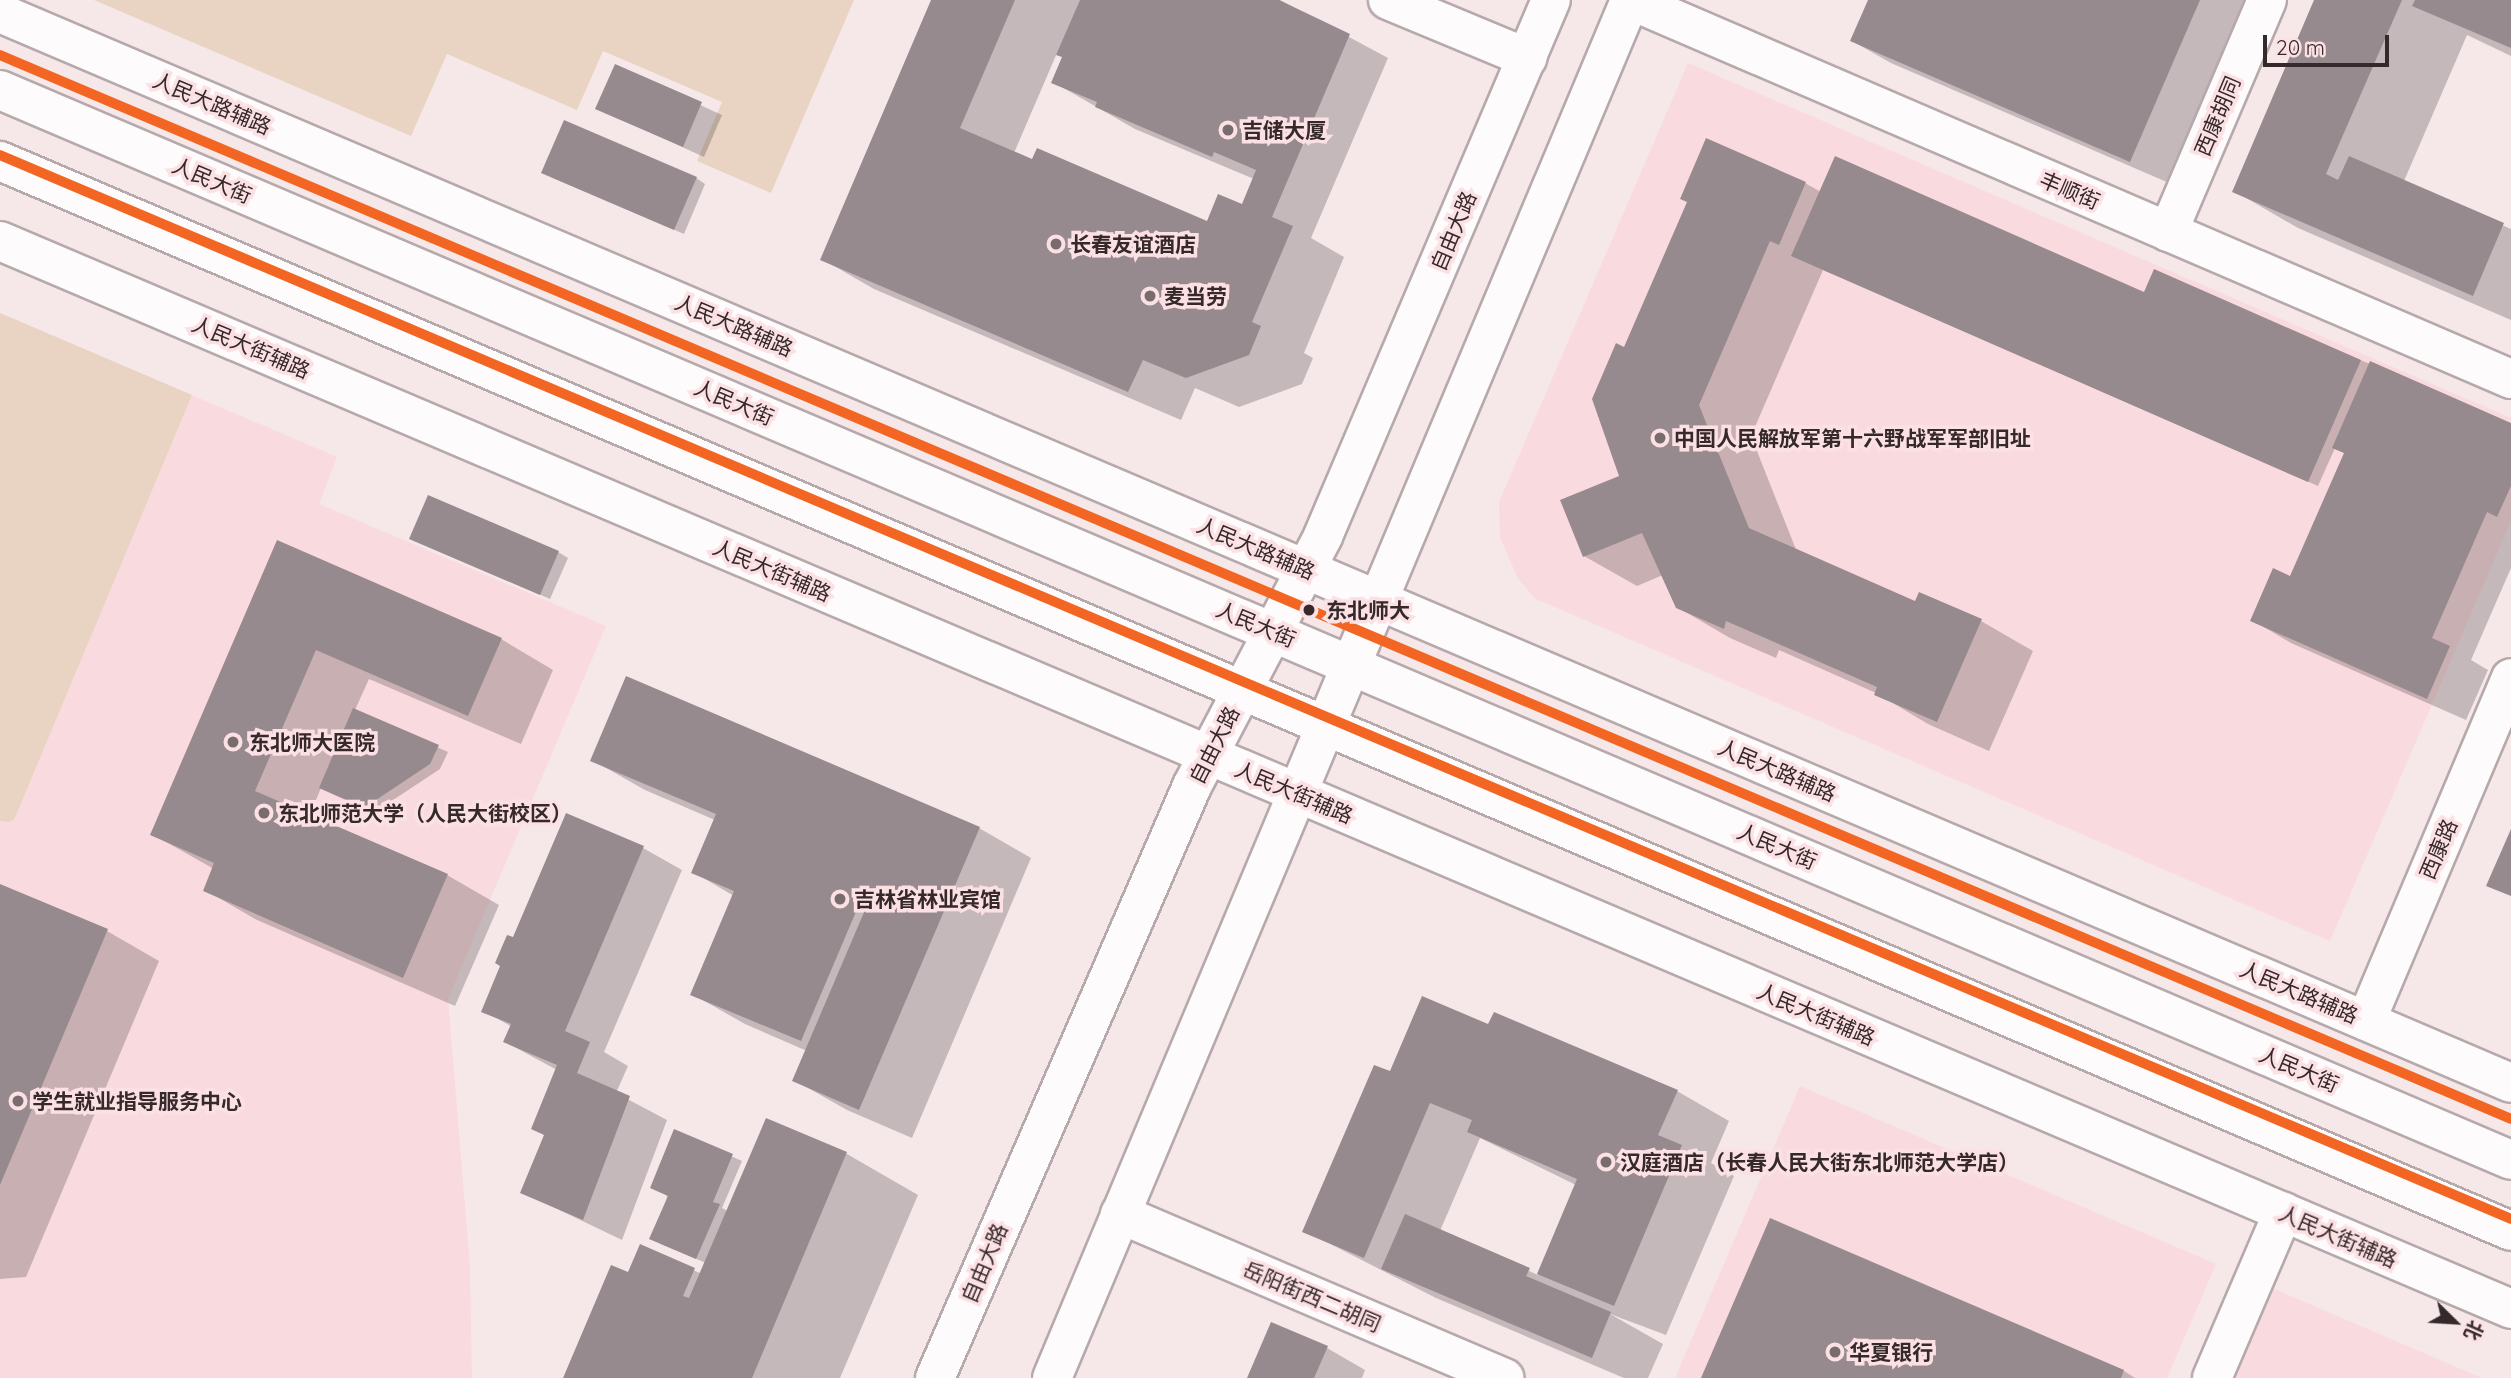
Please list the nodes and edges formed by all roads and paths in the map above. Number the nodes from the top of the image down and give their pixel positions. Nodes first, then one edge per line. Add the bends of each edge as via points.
1 (1388, 0) edge
2 (1551, 0) edge
3 (1630, 0) edge
4 (2267, 0) edge
5 (0, 13) edge
6 (1527, 58) junction
7 (0, 90) edge
8 (0, 161) edge
9 (2168, 232) junction
10 (0, 241) edge
11 (2511, 379) edge
12 (1306, 569) junction
13 (1377, 599) junction
14 (1273, 631) junction
15 (1350, 664) junction
16 (2511, 678) edge
17 (1242, 691) junction
18 (1324, 726) junction
19 (1208, 755) junction
20 (1296, 793) junction
21 (2366, 1021) junction
22 (2511, 1083) edge
23 (2511, 1160) edge
24 (2283, 1212) junction
25 (1120, 1214) junction
26 (2511, 1231) edge
27 (2511, 1310) edge
28 (935, 1378) edge
29 (1052, 1378) edge
30 (1504, 1378) edge
31 (2212, 1378) edge

1 - 6 main road
2 - 6 main road, 自由大路
3 - 9 main road, 丰顺街
3 - 13 main road
4 - 9 main road, 西康胡同
5 - 12 main road, 人民大路辅路
6 - 12 main road, 自由大路
7 - 14 main road, 人民大街
8 - 17 main road
9 - 11 main road, 丰顺街
10 - 19 main road, 人民大街辅路
12 - 13 main road, 人民大路辅路
12 - 14 main road, 自由大路
13 - 15 main road
13 - 21 main road, 人民大路辅路
14 - 15 main road, 人民大街
14 - 17 main road, 自由大路
15 - 18 main road
15 - 23 main road, 人民大街
16 - 21 main road, 西康路
17 - 18 main road
17 - 19 main road, 自由大路
18 - 20 main road
18 - 26 main road
19 - 20 main road, 人民大街辅路
19 - 28 main road, 自由大路 via 1086,1023
20 - 24 main road, 人民大街辅路
20 - 25 main road
21 - 22 main road, 人民大路辅路
24 - 27 main road, 人民大街辅路
24 - 31 main road
25 - 29 main road
25 - 30 main road, 岳阳街西二胡同

